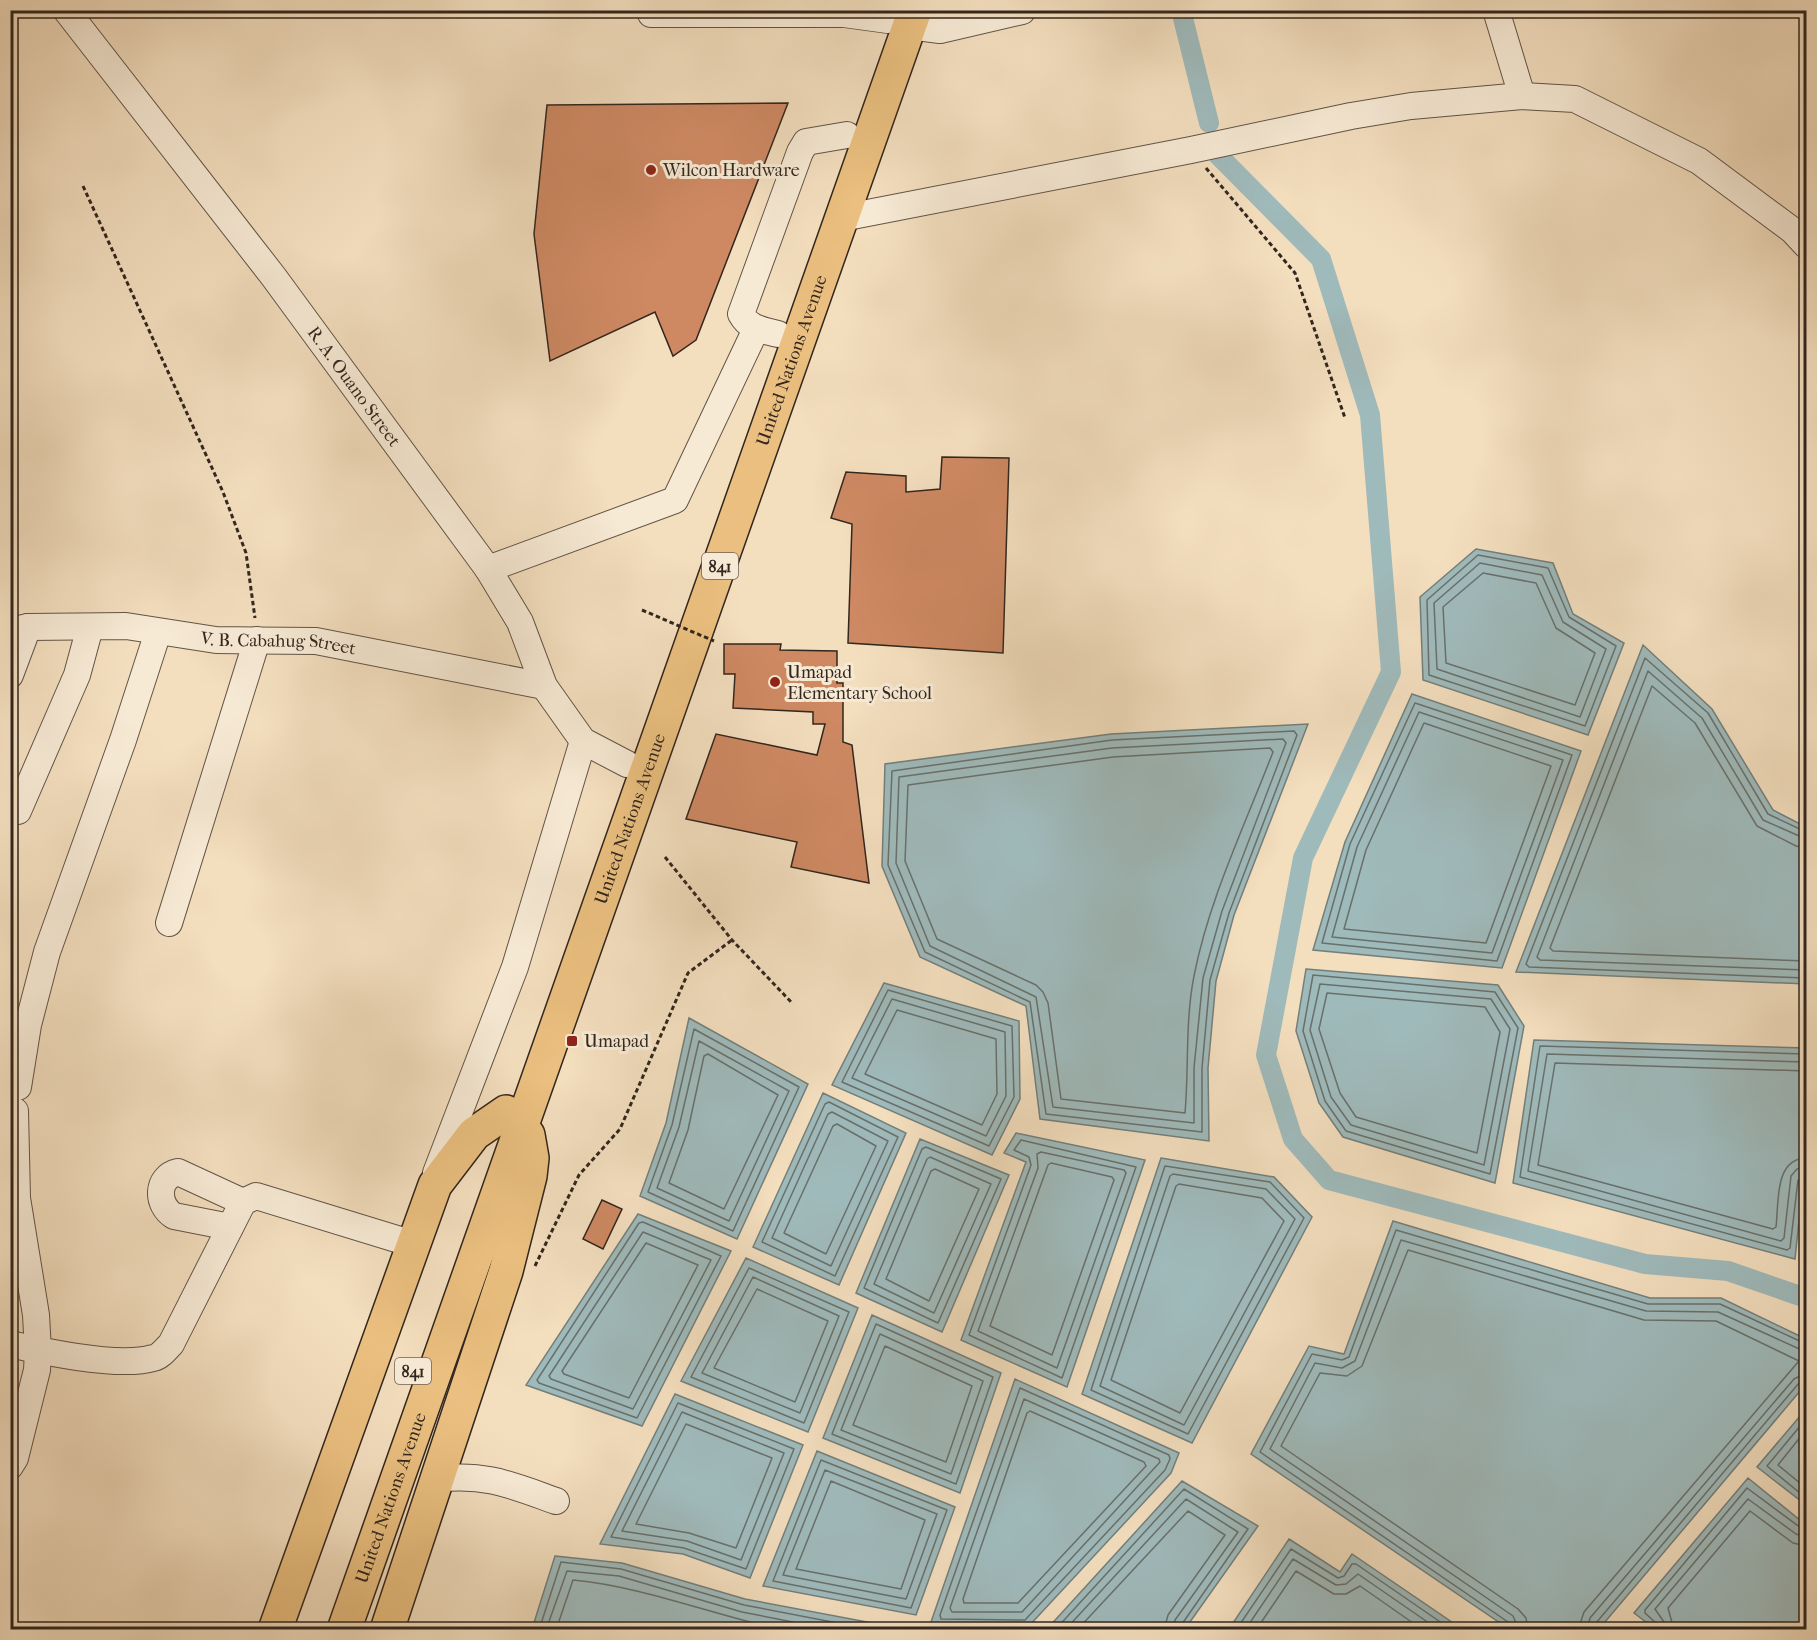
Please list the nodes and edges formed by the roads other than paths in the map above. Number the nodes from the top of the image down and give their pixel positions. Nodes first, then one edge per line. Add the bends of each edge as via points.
1 (66, 10) edge
2 (1496, 10) edge
3 (1022, 11) edge
4 (651, 14) dead end
5 (901, 17) edge
6 (1521, 96) junction
7 (842, 218) junction
8 (1806, 245) edge
9 (767, 332) junction
10 (488, 569) junction
11 (90, 627) junction
12 (19, 629) edge
13 (158, 632) junction
14 (257, 640) junction
15 (10, 675) edge
16 (544, 686) junction
17 (583, 741) junction
18 (627, 764) junction
19 (18, 811) dead end
20 (169, 923) dead end
21 (515, 1117) junction
22 (435, 1185) junction
23 (243, 1202) junction
24 (230, 1227) junction
25 (413, 1244) junction
26 (10, 1344) edge
27 (38, 1351) junction
28 (10, 1466) edge
29 (436, 1479) junction
30 (556, 1502) dead end
31 (275, 1629) edge
32 (321, 1629) edge
33 (344, 1629) edge
34 (387, 1629) edge

1 - 10 street, R. A. Ouano Street via 273,276
2 - 6 street
3 - 5 street via 940,30
4 - 5 street
5 - 7 main road, United Nations Avenue / 841
5 - 9 main road, United Nations Avenue / 841 via 847,135
6 - 7 street via 1351,116
6 - 8 street via 1575,99 1699,161 1792,230
7 - 21 main road, United Nations Avenue / 841
9 - 10 street via 675,500
9 - 18 main road, United Nations Avenue / 841
10 - 16 street, R. A. Ouano Street via 520,622
11 - 12 street, V. B. Cabahug Street
11 - 13 street, V. B. Cabahug Street via 126,626
11 - 19 street via 77,675
12 - 15 street
13 - 14 street, V. B. Cabahug Street via 216,640
13 - 27 street via 47,952 28,1025 16,1099 17,1198
14 - 16 street, V. B. Cabahug Street via 316,641
14 - 20 street
16 - 17 street, R. A. Ouano Street
17 - 18 street, R. A. Ouano Street
17 - 22 street via 515,967 436,1169
18 - 21 main road, United Nations Avenue / 841
21 - 22 main road via 474,1134
21 - 29 main road via 532,1158 506,1270
21 - 32 main road, United Nations Avenue / 841
21 - 33 main road, United Nations Avenue / 841
22 - 25 main road
23 - 24 street
23 - 24 street via 178,1172 162,1184 161,1200 167,1212
23 - 25 street via 256,1196
24 - 27 street via 171,1344 156,1358 136,1361
25 - 31 main road
26 - 27 street
27 - 28 street via 37,1370
29 - 30 street via 466,1475 502,1481
29 - 34 main road

